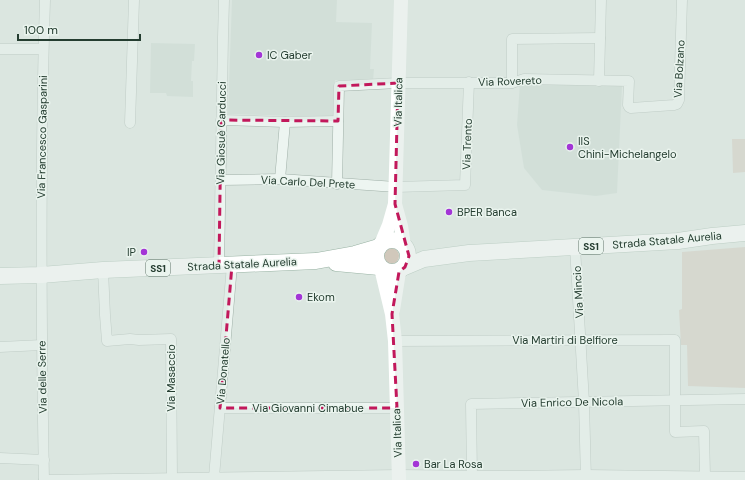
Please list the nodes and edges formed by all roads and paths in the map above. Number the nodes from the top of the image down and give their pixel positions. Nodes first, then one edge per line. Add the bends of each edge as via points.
1 (44, 0) edge
2 (134, 0) edge
3 (224, 0) edge
4 (400, 0) edge
5 (601, 0) edge
6 (682, 0) edge
7 (600, 38) junction
8 (0, 49) edge
9 (43, 49) junction
10 (599, 81) junction
11 (469, 82) junction
12 (398, 83) junction
13 (512, 83) junction
14 (222, 118) junction
15 (338, 121) junction
16 (285, 122) junction
17 (130, 123) dead end
18 (280, 179) junction
19 (221, 180) junction
20 (337, 184) junction
21 (396, 187) junction
22 (395, 204) junction
23 (745, 231) edge
24 (380, 245) junction
25 (405, 245) junction
26 (575, 247) junction
27 (469, 253) junction
28 (316, 261) junction
29 (226, 265) junction
30 (380, 268) junction
31 (402, 269) junction
32 (103, 270) junction
33 (41, 275) junction
34 (0, 276) edge
35 (392, 314) junction
36 (580, 340) junction
37 (395, 341) junction
38 (42, 345) junction
39 (0, 347) edge
40 (745, 399) edge
41 (675, 400) junction
42 (584, 402) junction
43 (220, 408) junction
44 (397, 408) junction
45 (0, 458) edge
46 (44, 460) junction
47 (472, 476) junction
48 (705, 476) junction
49 (745, 476) edge
50 (214, 477) junction
51 (399, 477) edge
52 (586, 477) edge
53 (282, 478) edge
54 (500, 478) edge
55 (172, 479) edge
56 (44, 480) edge

1 - 9 street, Via Francesco Gasparini
2 - 17 street
3 - 14 street, Via Giosuè Carducci
4 - 12 main road, Via Italica
5 - 7 street
6 - 10 street, Via Bolzano via 677,104 630,108 630,81
7 - 10 street
7 - 13 street via 512,38
8 - 9 street
9 - 33 street, Via Francesco Gasparini
10 - 13 street, Via Rovereto via 524,79
11 - 12 street, Via Rovereto
11 - 13 street, Via Rovereto
11 - 21 street, Via Trento via 465,185
12 - 15 street, Via Rovereto via 339,86
12 - 21 main road, Via Italica
14 - 16 street
14 - 19 street, Via Giosuè Carducci
15 - 16 street
15 - 20 street
16 - 18 street
18 - 19 street, Via Carlo Del Prete
18 - 20 street, Via Carlo Del Prete
19 - 29 street, Via Giosuè Carducci
20 - 21 street, Via Carlo Del Prete
21 - 22 main road, Via Italica
22 - 24 main road, Via Italica
22 - 25 main road, Via Italica
23 - 26 main road, Strada Statale Aurelia / SS1 via 678,241
24 - 25 main road via 386,241 396,240
24 - 28 main road, Strada Statale Aurelia / SS1 via 355,254
24 - 30 main road via 376,253
25 - 27 main road, Strada Statale Aurelia / SS1
25 - 31 main road via 409,256
26 - 27 main road, Strada Statale Aurelia / SS1
26 - 36 street, Via Mincio
27 - 31 main road, Strada Statale Aurelia / SS1 via 424,259
28 - 29 main road, Strada Statale Aurelia / SS1
28 - 30 main road, Strada Statale Aurelia / SS1
29 - 32 main road, Strada Statale Aurelia / SS1
29 - 43 street, Via Donatello
30 - 31 main road via 389,273
30 - 35 main road, Via Italica
31 - 35 main road, Via Italica
32 - 33 main road, Strada Statale Aurelia / SS1
32 - 55 street, Via Masaccio via 107,341 171,339
33 - 34 main road, Strada Statale Aurelia / SS1
33 - 38 street, Via delle Serre
35 - 37 main road, Via Italica
36 - 37 street, Via Martiri di Belfiore
36 - 41 street, Via Martiri di Belfiore via 675,340
36 - 42 street, Via Mincio
37 - 44 main road, Via Italica
38 - 39 street
38 - 46 street, Via delle Serre
40 - 41 street, Via Enrico De Nicola
41 - 42 street, Via Enrico De Nicola
41 - 48 street via 676,432 704,431
42 - 47 street, Via Enrico De Nicola via 471,404
42 - 52 street, Via Mincio
43 - 44 street, Via Giovanni Cimabue
43 - 50 street, Via Donatello
44 - 51 main road, Via Italica
45 - 46 street
46 - 56 street, Via delle Serre
47 - 51 street
47 - 54 street
48 - 49 street
48 - 52 street
50 - 53 street
50 - 55 street
51 - 53 street
52 - 54 street
55 - 56 street

